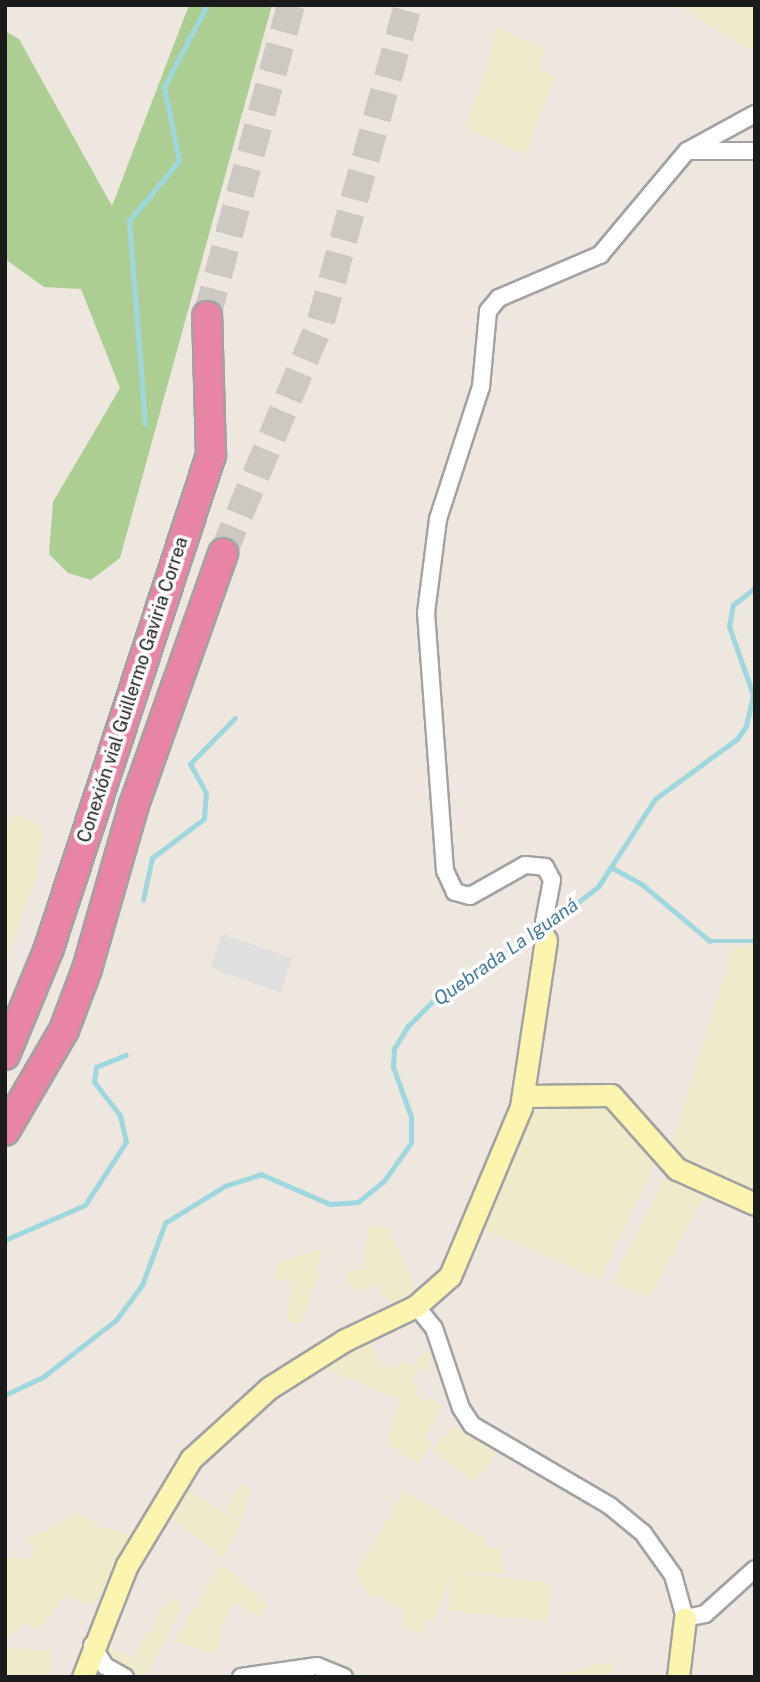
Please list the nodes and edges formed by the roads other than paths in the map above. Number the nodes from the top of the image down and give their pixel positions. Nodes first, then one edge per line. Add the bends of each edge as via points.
1 (755, 114) edge
2 (755, 150) edge
3 (687, 151) junction
4 (207, 316) tunnel mouth
5 (223, 553) tunnel mouth
6 (545, 931) joint
7 (5, 1055) edge
8 (524, 1096) junction
9 (5, 1131) edge
10 (755, 1204) edge
11 (416, 1306) junction
12 (755, 1569) edge
13 (685, 1618) junction
14 (92, 1645) junction
15 (83, 1677) edge
16 (125, 1677) edge
17 (241, 1677) edge
18 (344, 1677) edge
19 (678, 1677) edge

1 - 3 street
2 - 3 street
3 - 6 street via 600,256 493,304 487,318 481,387 435,531 425,631 448,884 455,892 470,896 525,865 540,865 552,880
4 - 7 highway, Conexión vial Guillermo Gaviria Correa via 211,454 49,948
5 - 9 highway, Conexión vial Guillermo Gaviria Correa via 134,805 83,982 64,1030
6 - 8 street
8 - 10 street via 611,1095 677,1169
8 - 11 street via 462,1253 444,1284
11 - 13 street via 434,1328 461,1408 472,1425 610,1506 643,1532 673,1575
11 - 14 street via 345,1340 278,1382 191,1459 127,1566
12 - 13 street via 705,1614
13 - 19 street
14 - 15 street
14 - 16 street via 105,1666
17 - 18 street via 317,1667

